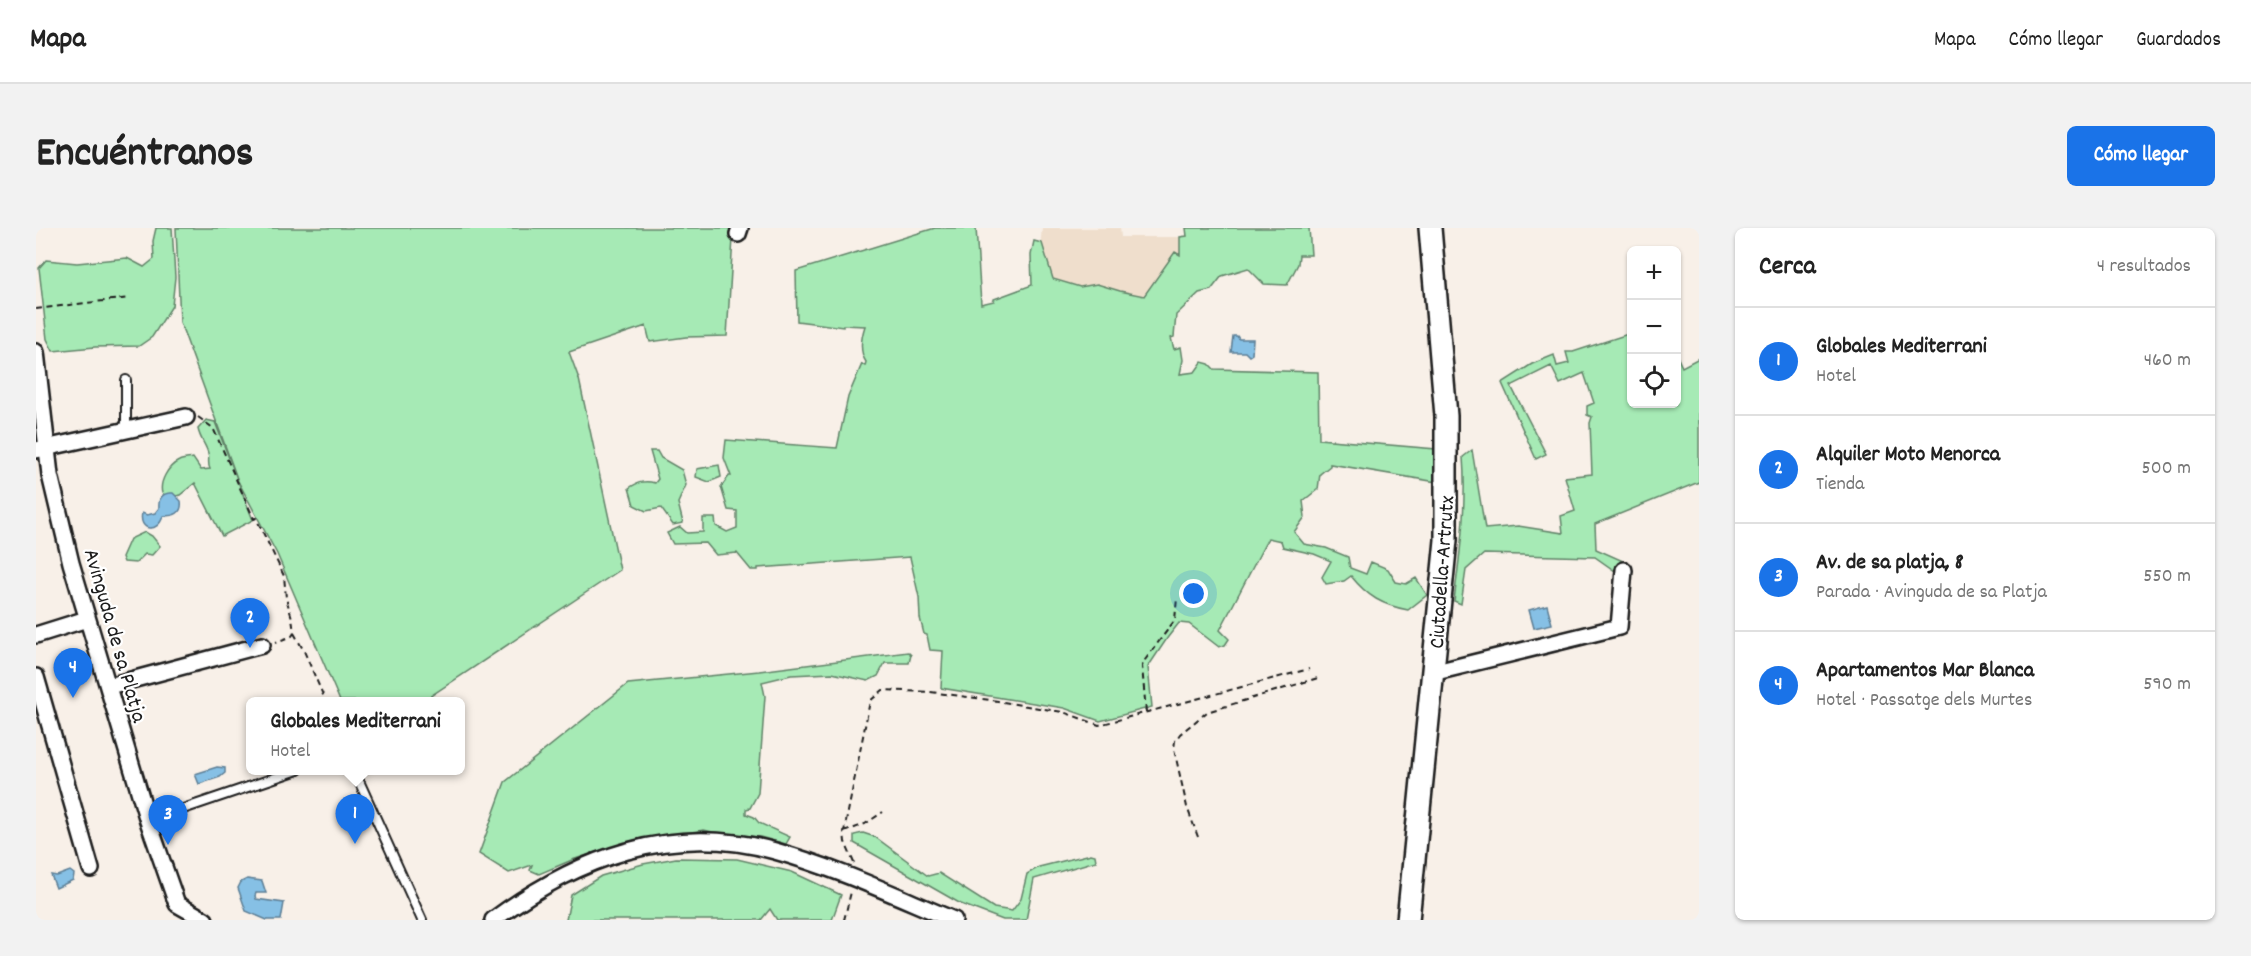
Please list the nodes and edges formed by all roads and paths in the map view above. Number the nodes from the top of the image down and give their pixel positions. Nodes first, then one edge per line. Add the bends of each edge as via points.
1 (1430, 228) edge
2 (129, 298) dead end
3 (36, 309) edge
4 (36, 354) edge
5 (126, 380) dead end
6 (186, 417) joint
7 (126, 429) junction
8 (41, 450) edge
9 (1624, 570) dead end
10 (1177, 598) dead end
11 (87, 619) junction
12 (294, 633) junction
13 (36, 635) edge
14 (262, 645) joint
15 (1309, 669) dead end
16 (1432, 673) junction
17 (36, 677) edge
18 (1321, 677) dead end
19 (109, 686) junction
20 (324, 697) edge
21 (1146, 712) junction
22 (286, 775) edge
23 (356, 775) edge
24 (883, 812) dead end
25 (148, 820) junction
26 (844, 832) junction
27 (1198, 837) dead end
28 (91, 869) dead end
29 (854, 886) junction
30 (200, 917) edge
31 (1407, 918) edge
32 (178, 920) edge
33 (422, 920) edge
34 (493, 920) edge
35 (844, 920) edge
36 (954, 920) edge

1 - 16 main road, Ciutadella-Artrutx via 1448,446 1446,540
2 - 3 path
4 - 8 street, Avinguda de sa Platja
5 - 7 lane
6 - 7 street
6 - 12 path via 201,417 213,428 284,576
7 - 8 street
8 - 11 street, Avinguda de sa Platja
9 - 16 street via 1619,627
10 - 21 path via 1175,620 1143,666
11 - 13 street
11 - 19 street, Avinguda de sa Platja
12 - 14 path
12 - 20 path
14 - 19 street
15 - 21 path
16 - 31 main road, Ciutadella-Artrutx
17 - 28 street
18 - 27 path via 1207,712 1180,734 1174,749
19 - 25 street, Avinguda de sa Platja
21 - 26 path via 1100,725 1063,712 998,701 884,690 870,701
22 - 25 lane
23 - 33 lane
24 - 26 path
25 - 30 street, Avinguda de sa Platja via 177,904
26 - 29 path via 855,866
29 - 34 street via 773,850 734,843 675,842 621,852 589,863 561,876
29 - 35 path
29 - 36 street
30 - 32 street via 188,915

